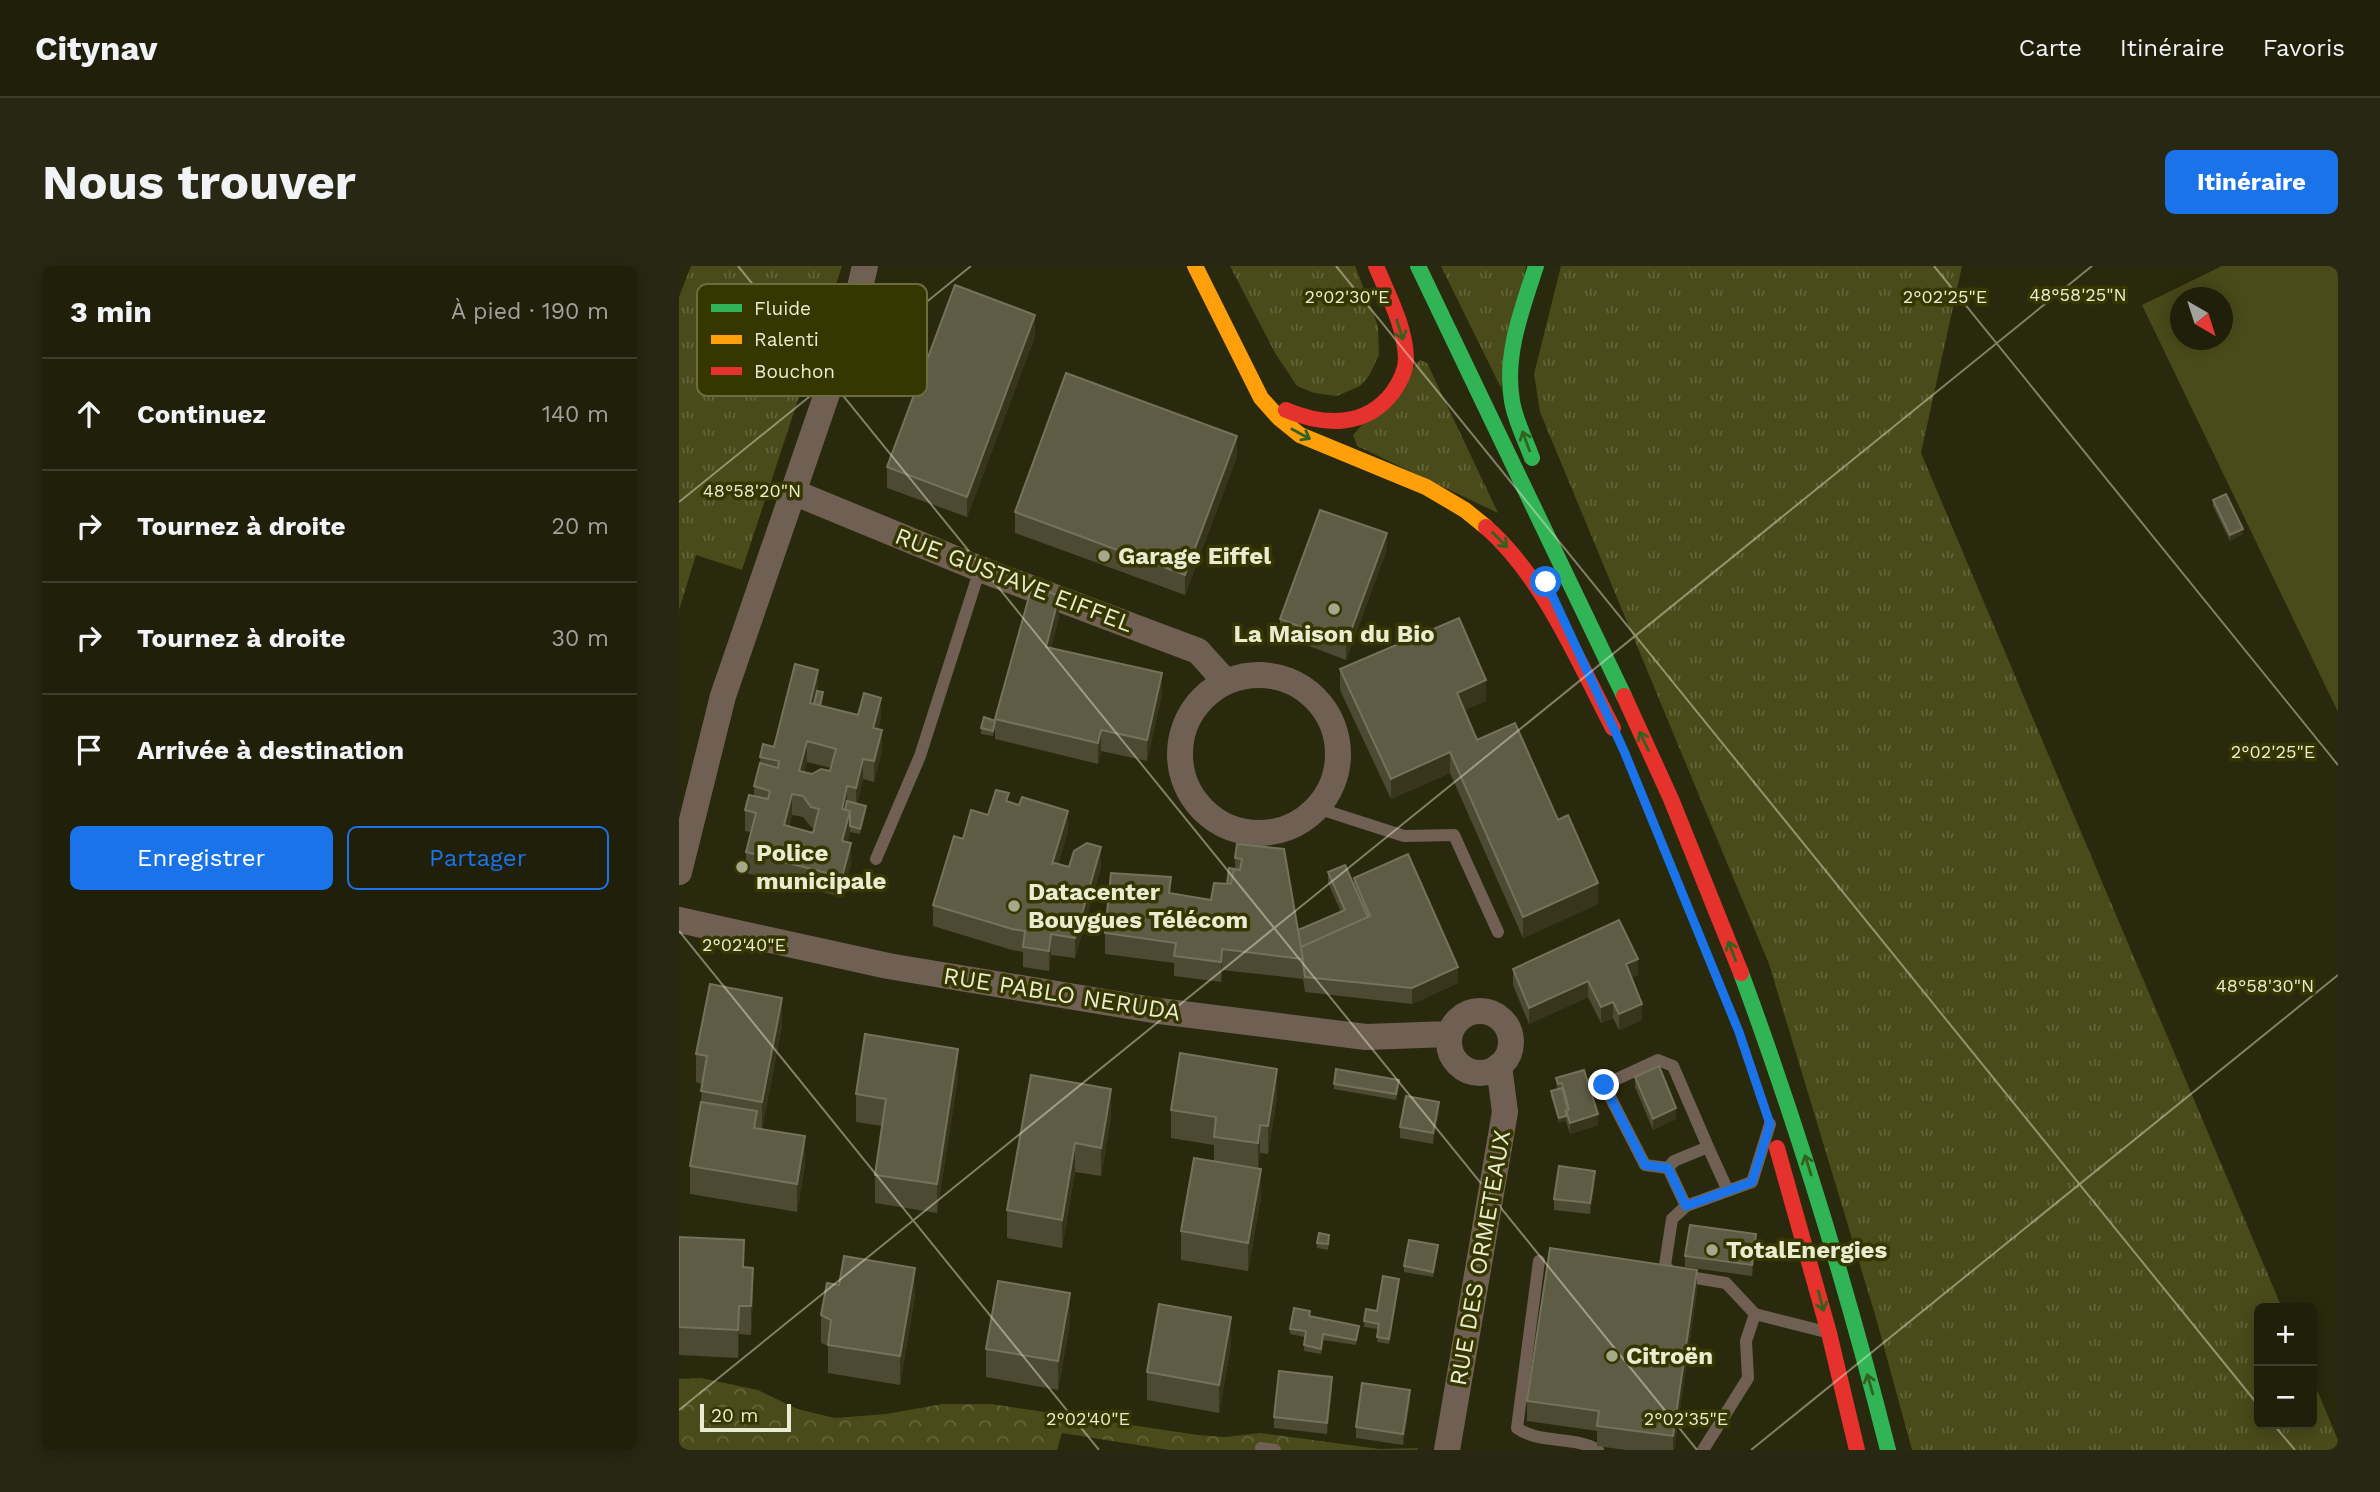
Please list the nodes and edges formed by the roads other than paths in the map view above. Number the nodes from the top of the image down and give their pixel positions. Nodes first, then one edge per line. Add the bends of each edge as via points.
1 (865, 266) edge
2 (880, 266) edge
3 (1195, 266) edge
4 (1376, 266) edge
5 (1418, 266) edge
6 (1536, 266) edge
7 (861, 284) edge
8 (871, 284) edge
9 (1256, 386) junction
10 (826, 396) edge
11 (1540, 478) dead end
12 (793, 492) junction
13 (1558, 522) dead end
14 (1534, 557) dead end
15 (980, 569) junction
16 (1226, 682) junction
17 (1630, 710) junction
18 (1317, 808) junction
19 (876, 859) dead end
20 (679, 872) edge
21 (679, 920) edge
22 (1498, 932) dead end
23 (1449, 1034) junction
24 (1499, 1066) junction
25 (1768, 1117) joint
26 (1708, 1147) junction
27 (1668, 1168) junction
28 (1728, 1191) junction
29 (1686, 1206) junction
30 (1539, 1261) dead end
31 (1755, 1314) junction
32 (1829, 1333) junction
33 (1261, 1448) dead end
34 (1275, 1450) edge
35 (1447, 1450) edge
36 (1598, 1450) edge
37 (1703, 1450) edge
38 (1857, 1450) edge
39 (1888, 1450) edge

1 - 7 street
2 - 8 street
3 - 9 main road
4 -> 9 main road via 1405,347 1402,379 1392,394 1360,418 1314,422 1276,405
5 - 17 main road
11 -> 6 main road via 1511,389 1513,347
9 -> 14 main road via 1270,412 1300,435 1450,500 1496,535 1550,612 1620,741
10 - 12 street
12 - 15 street, RUE GUSTAVE EIFFEL
12 - 20 street via 723,696
13 - 17 main road
15 - 16 street, RUE GUSTAVE EIFFEL via 1198,651
15 - 19 lane via 920,756
16 - 18 street via 1249,675 1295,683 1314,696 1329,716 1337,740 1337,764 1331,788
16 - 18 street via 1206,694 1182,733 1183,778 1195,801 1214,819 1255,833 1297,823
39 -> 17 main road via 1837,1259 1764,1034
18 - 22 lane via 1404,836 1454,835
21 - 23 street, RUE PABLO NERUDA via 888,965 1159,1011 1366,1037
23 - 24 street via 1451,1053 1463,1068 1481,1073
23 - 24 street via 1471,1011 1492,1013 1508,1027 1511,1038 1507,1058
24 - 35 street, RUE DES ORMETEAUX via 1504,1112
25 - 28 lane via 1752,1182
25 -> 32 main road
26 - 27 lane
26 - 27 lane via 1673,1066 1658,1060 1604,1085 1645,1165
26 - 28 lane
27 - 29 lane
28 - 29 lane
29 - 31 lane via 1672,1219 1665,1265 1672,1274 1726,1283
30 - 36 lane via 1517,1429 1529,1437 1586,1443
31 - 32 lane
31 - 37 lane via 1746,1341 1748,1378
32 - 38 main road
33 - 34 lane

